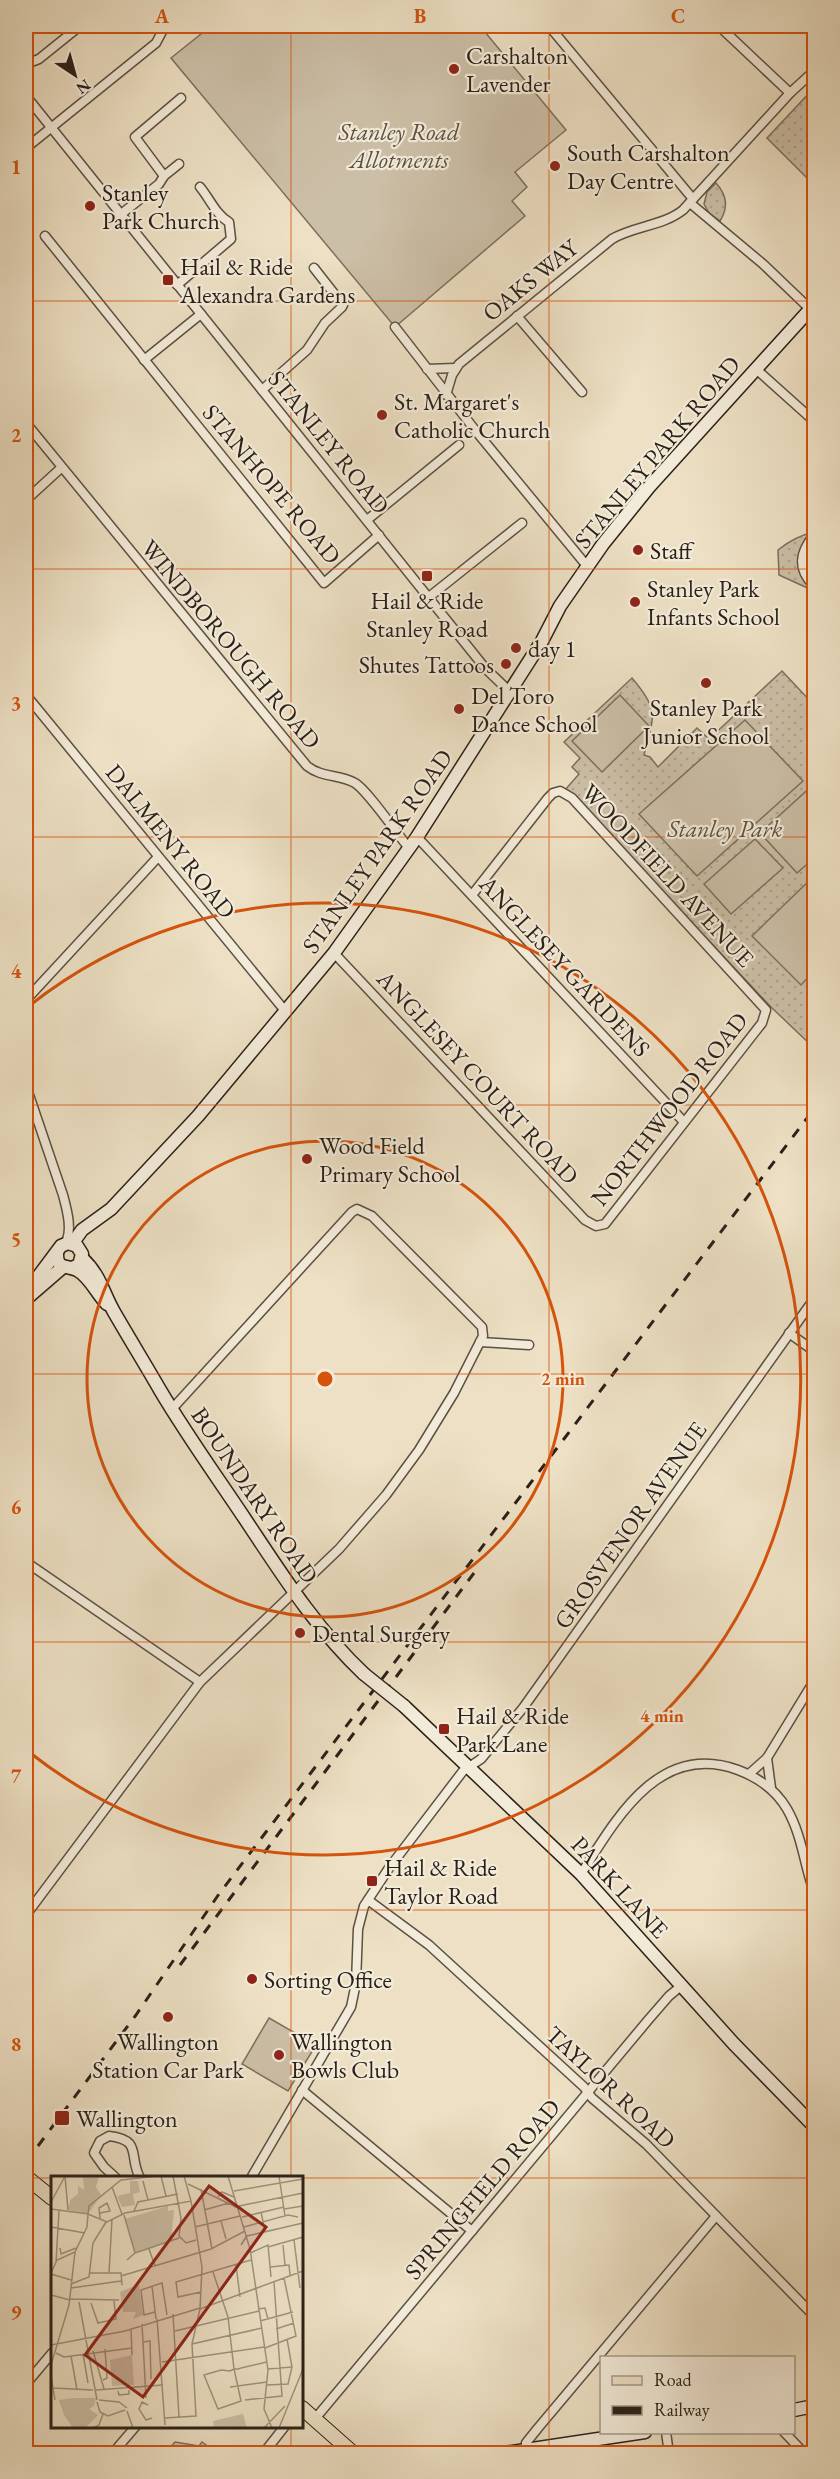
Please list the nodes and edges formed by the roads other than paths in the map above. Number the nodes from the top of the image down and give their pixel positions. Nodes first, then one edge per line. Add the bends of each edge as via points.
1 (78, 26) edge
2 (165, 26) edge
3 (549, 26) edge
4 (719, 26) edge
5 (26, 64) edge
6 (814, 71) edge
7 (790, 93) junction
8 (26, 96) edge
9 (181, 98) dead end
10 (51, 128) junction
11 (26, 148) edge
12 (179, 164) dead end
13 (164, 176) junction
14 (200, 187) dead end
15 (691, 201) junction
16 (120, 215) junction
17 (45, 236) dead end
18 (314, 268) dead end
19 (177, 285) junction
20 (812, 307) edge
21 (201, 314) junction
22 (517, 316) junction
23 (395, 327) dead end
24 (144, 360) junction
25 (455, 368) junction
26 (427, 369) junction
27 (756, 369) junction
28 (262, 390) junction
29 (582, 392) dead end
30 (446, 395) junction
31 (814, 421) edge
32 (26, 423) edge
33 (459, 445) dead end
34 (61, 468) junction
35 (26, 500) edge
36 (367, 520) junction
37 (522, 523) dead end
38 (379, 535) junction
39 (814, 535) edge
40 (587, 566) junction
41 (814, 586) edge
42 (429, 597) junction
43 (509, 692) junction
44 (26, 695) edge
45 (417, 837) junction
46 (409, 848) junction
47 (158, 857) junction
48 (472, 895) junction
49 (334, 952) junction
50 (26, 1000) edge
51 (766, 1010) joint
52 (286, 1012) junction
53 (26, 1086) edge
54 (684, 1122) junction
55 (596, 1226) joint
56 (71, 1250) junction
57 (68, 1268) junction
58 (26, 1293) edge
59 (26, 1299) edge
60 (814, 1299) edge
61 (112, 1309) junction
62 (789, 1333) junction
63 (480, 1342) junction
64 (529, 1345) dead end
65 (814, 1351) edge
66 (172, 1409) junction
67 (26, 1562) edge
68 (294, 1592) junction
69 (814, 1681) edge
70 (200, 1682) junction
71 (382, 1688) joint
72 (767, 1758) junction
73 (470, 1767) junction
74 (749, 1774) junction
75 (771, 1788) junction
76 (581, 1874) junction
77 (814, 1892) edge
78 (368, 1900) junction
79 (26, 1914) edge
80 (681, 1986) junction
81 (302, 2090) junction
82 (588, 2093) junction
83 (814, 2126) edge
84 (115, 2176) edge
85 (139, 2176) edge
86 (252, 2176) edge
87 (26, 2177) edge
88 (51, 2197) edge
89 (716, 2216) junction
90 (472, 2231) junction
91 (814, 2316) edge
92 (51, 2353) edge
93 (26, 2384) edge
94 (814, 2406) edge
95 (303, 2409) edge
96 (795, 2410) edge
97 (314, 2420) junction
98 (135, 2428) edge
99 (284, 2428) edge
100 (638, 2434) edge
101 (666, 2434) edge
102 (785, 2434) edge
103 (525, 2449) junction
104 (804, 2453) edge
105 (112, 2454) edge
106 (263, 2454) edge
107 (354, 2454) edge
108 (498, 2454) edge
109 (669, 2454) edge

1 - 5 street via 39,59
2 - 10 street via 156,43
3 - 15 street
4 - 7 street
6 - 7 street, OAKS WAY
7 - 15 street, OAKS WAY
8 - 10 street, STANLEY ROAD
9 - 13 street via 135,136
10 - 11 street
10 - 16 street, STANLEY ROAD
12 - 13 street
13 - 16 street
14 - 19 street via 221,219 228,222 231,239
15 - 20 street
15 - 22 street, OAKS WAY via 673,217 612,239
16 - 19 street, STANLEY ROAD
17 - 24 street, STANHOPE ROAD
18 - 28 street via 342,307 325,323 307,350
19 - 21 street, STANLEY ROAD
20 - 27 street, STANLEY PARK ROAD
21 - 24 street
21 - 28 street, STANLEY ROAD
22 - 25 street, OAKS WAY
22 - 29 street
23 - 26 street
24 - 38 street, STANHOPE ROAD via 324,583
25 - 26 street
25 - 30 street
26 - 30 street
27 - 31 street
27 - 40 street, STANLEY PARK ROAD via 627,512
28 - 36 street, STANLEY ROAD
30 - 40 street
32 - 34 street, WINDBOROUGH ROAD
33 - 36 street
34 - 35 street
34 - 46 street, WINDBOROUGH ROAD via 307,766 358,786
36 - 38 street, STANLEY ROAD
37 - 42 street
38 - 42 street, STANLEY ROAD
39 - 41 street via 801,561 802,570
40 - 43 street, STANLEY PARK ROAD
42 - 43 street, STANLEY ROAD
43 - 45 street, STANLEY PARK ROAD
44 - 47 street, DALMENY ROAD
45 - 46 street, STANLEY PARK ROAD
45 - 48 street, ANGLESEY GARDENS
46 - 49 street, STANLEY PARK ROAD
47 - 50 street
47 - 52 street, DALMENY ROAD
48 - 51 street, WOODFIELD AVENUE via 548,798 560,790 572,798
48 - 54 street, ANGLESEY GARDENS
49 - 52 street, STANLEY PARK ROAD
49 - 55 street, ANGLESEY COURT ROAD via 585,1220
51 - 54 street, NORTHWOOD ROAD via 762,1023
52 - 56 street, STANLEY PARK ROAD via 105,1220
53 - 56 street via 68,1214
54 - 55 street, NORTHWOOD ROAD via 609,1221
56 - 57 street via 79,1265
56 - 57 street via 57,1259
56 - 58 street, STANLEY PARK ROAD
56 - 61 street, BOUNDARY ROAD via 89,1265 104,1287
57 - 59 street
57 - 61 street, BOUNDARY ROAD via 86,1276
60 - 62 street, GROSVENOR AVENUE
61 - 66 street, BOUNDARY ROAD
62 - 65 street
62 - 73 street, GROSVENOR AVENUE via 523,1708
63 - 64 street
63 - 66 street via 483,1331 479,1323 372,1216 357,1209
63 - 68 street via 454,1393 400,1476 356,1531
66 - 68 street, BOUNDARY ROAD
67 - 70 street
68 - 70 street
68 - 71 street, BOUNDARY ROAD, bridge via 338,1648
69 - 72 street
70 - 79 street
71 - 73 street, PARK LANE, bridge
72 - 74 street
72 - 75 street
73 - 76 street, PARK LANE
73 - 78 street, GROSVENOR AVENUE via 435,1805
74 - 75 street
74 - 76 street via 709,1764 661,1776 642,1790 615,1820
75 - 77 street via 795,1825
76 - 80 street, PARK LANE
78 - 81 street, GROSVENOR AVENUE via 358,1929 354,1999
78 - 82 street, TAYLOR ROAD via 437,1951
80 - 82 street, SPRINGFIELD ROAD
80 - 83 street, PARK LANE
81 - 86 street, GROSVENOR AVENUE
81 - 90 street
82 - 89 street, TAYLOR ROAD via 646,2144
82 - 90 street, SPRINGFIELD ROAD
84 - 85 street via 94,2153 100,2141 110,2136 132,2145
87 - 88 main road
89 - 91 street, TAYLOR ROAD
89 - 103 street via 542,2423
90 - 97 street, SPRINGFIELD ROAD
92 - 93 street
94 - 96 street
95 - 97 main road
97 - 107 main road
98 - 105 street
99 - 106 street
100 - 103 street
101 - 109 street
102 - 104 street
103 - 108 street

